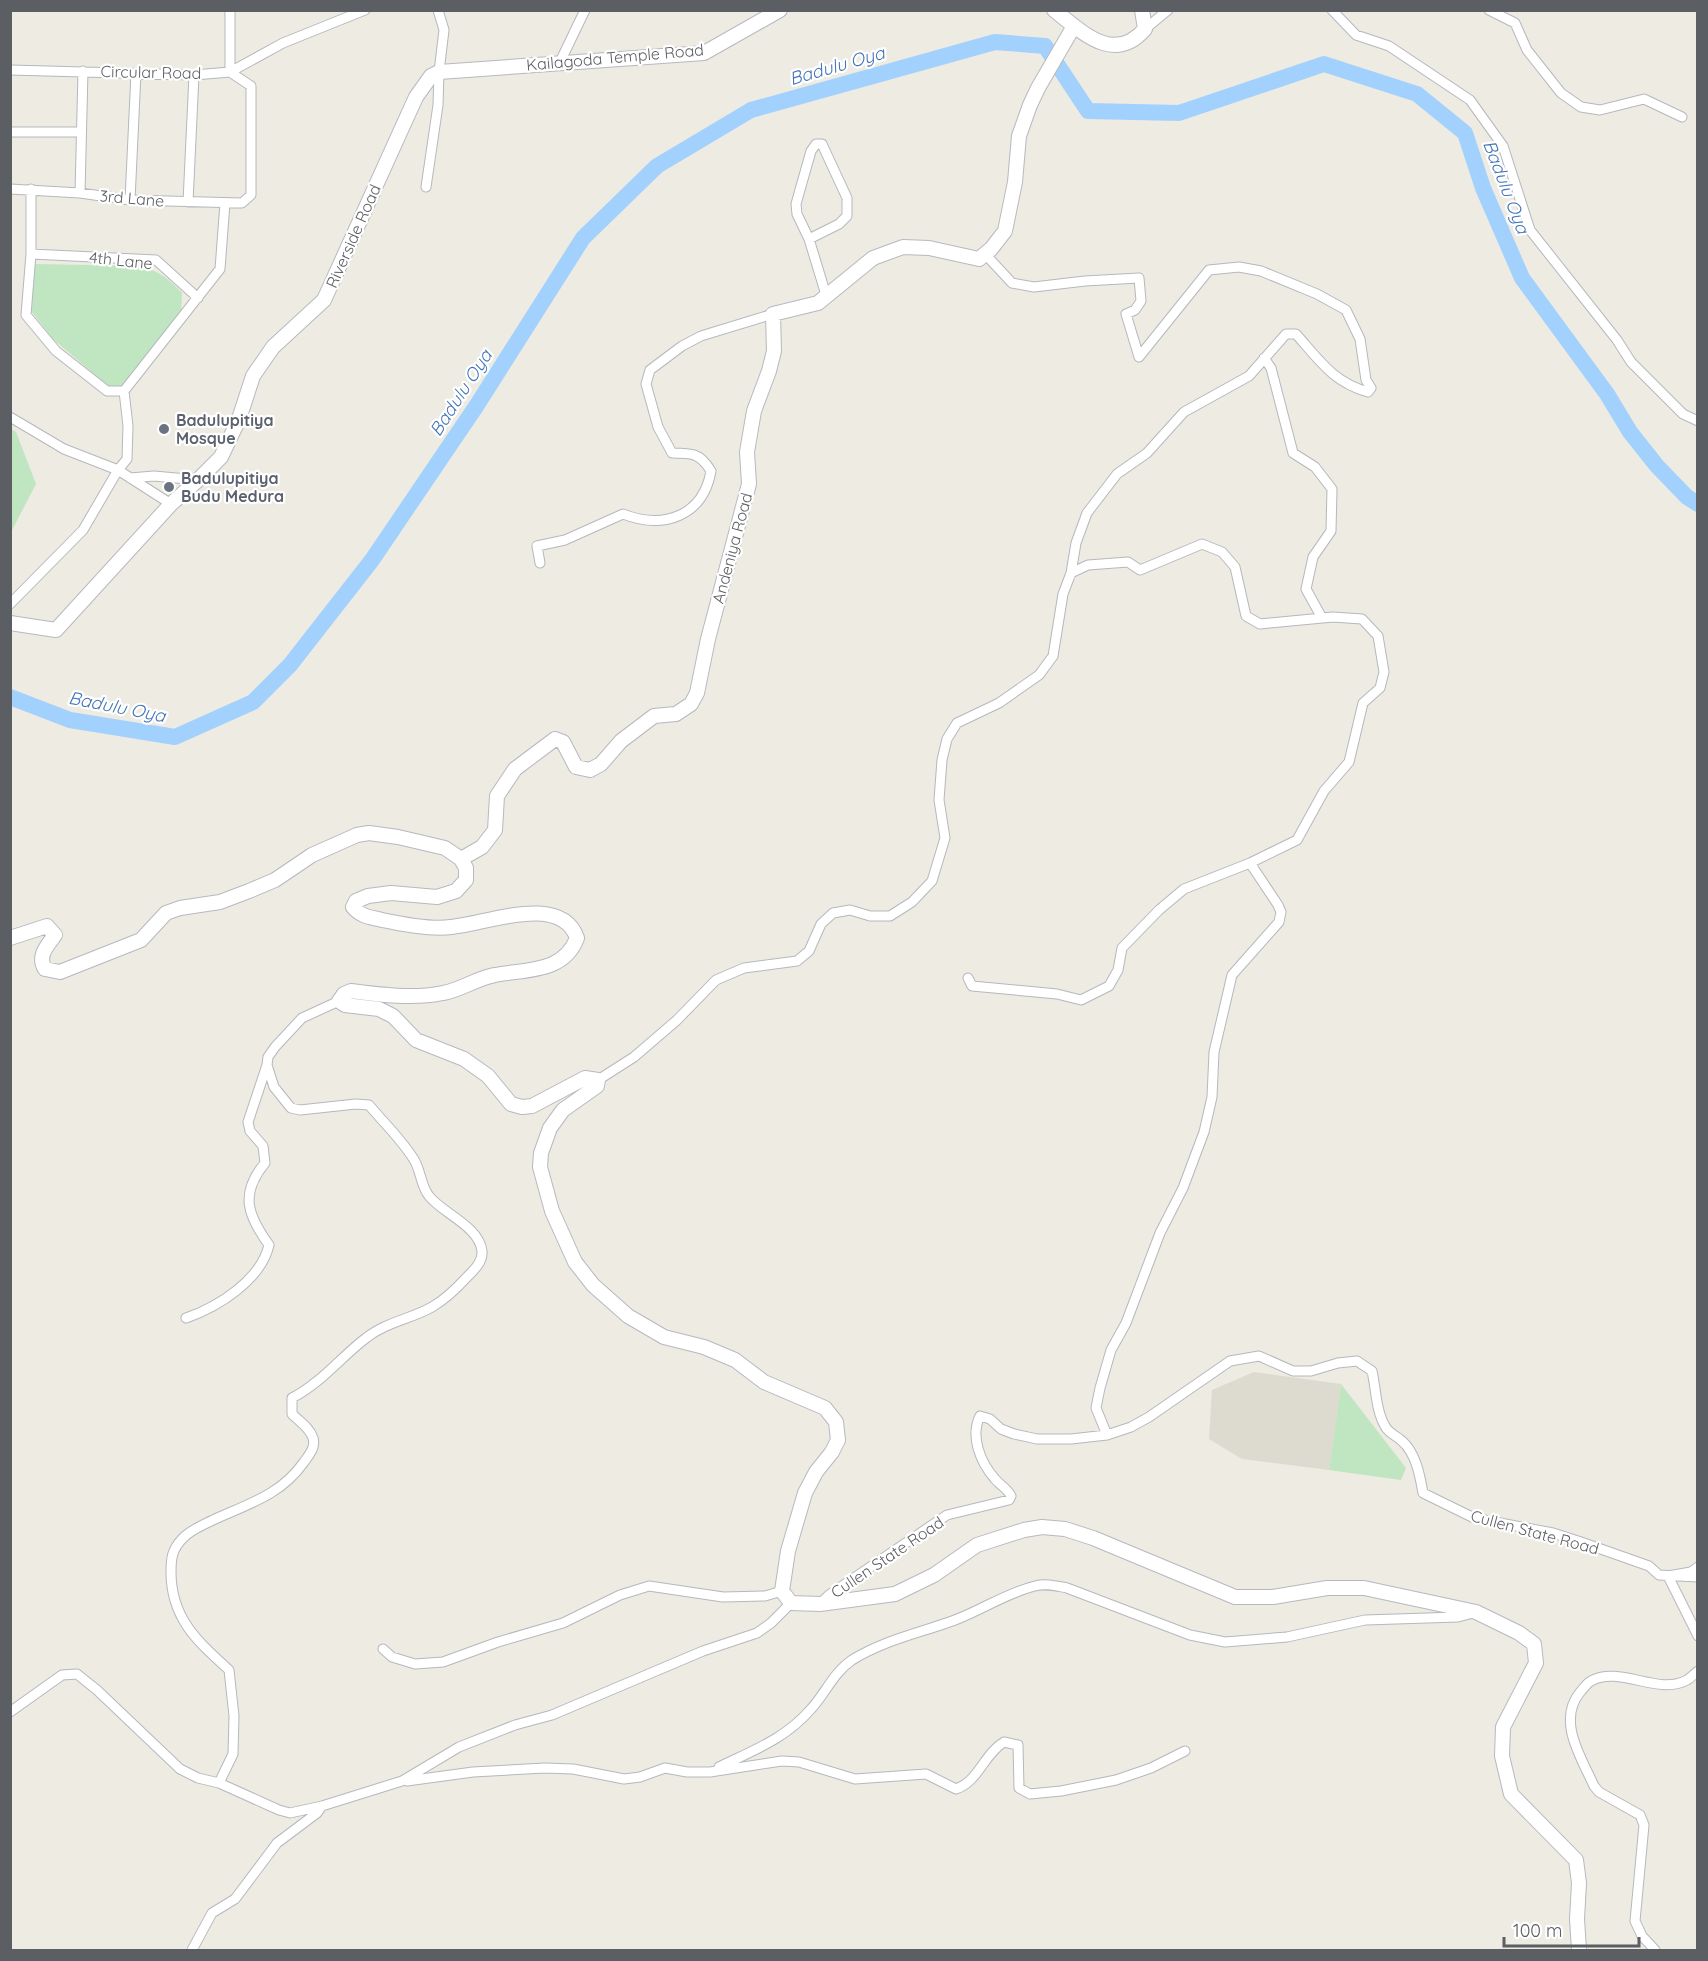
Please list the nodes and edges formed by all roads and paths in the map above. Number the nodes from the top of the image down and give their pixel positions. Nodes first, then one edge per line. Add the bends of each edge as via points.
1 (230, 10) edge
2 (365, 10) edge
3 (438, 10) edge
4 (585, 10) edge
5 (780, 10) edge
6 (1054, 10) edge
7 (1142, 10) edge
8 (1168, 10) edge
9 (1332, 10) edge
10 (1490, 10) edge
11 (1074, 26) junction
12 (1145, 29) junction
13 (560, 62) junction
14 (10, 70) edge
15 (83, 71) junction
16 (230, 72) junction
17 (439, 72) junction
18 (136, 73) junction
19 (194, 75) junction
20 (1627, 94) dead end
21 (1623, 105) junction
22 (1682, 117) dead end
23 (10, 132) edge
24 (81, 132) junction
25 (426, 187) dead end
26 (10, 189) edge
27 (31, 189) junction
28 (80, 193) junction
29 (130, 201) junction
30 (188, 202) junction
31 (225, 203) junction
32 (809, 239) junction
33 (31, 254) junction
34 (985, 254) junction
35 (826, 295) junction
36 (198, 297) junction
37 (773, 314) junction
38 (1264, 358) junction
39 (124, 391) junction
40 (10, 417) edge
41 (1698, 421) edge
42 (118, 470) junction
43 (129, 478) junction
44 (198, 480) junction
45 (171, 504) junction
46 (540, 563) dead end
47 (1071, 573) junction
48 (10, 604) edge
49 (1322, 618) junction
50 (10, 624) edge
51 (461, 859) junction
52 (1250, 862) junction
53 (10, 938) edge
54 (968, 978) dead end
55 (339, 1001) junction
56 (267, 1065) junction
57 (598, 1080) junction
58 (186, 1318) dead end
59 (1107, 1436) junction
60 (1698, 1567) edge
61 (1668, 1576) junction
62 (1698, 1577) edge
63 (782, 1591) junction
64 (790, 1603) junction
65 (820, 1604) junction
66 (1476, 1612) junction
67 (1698, 1636) edge
68 (383, 1649) dead end
69 (1698, 1671) edge
70 (10, 1712) edge
71 (1185, 1751) dead end
72 (710, 1772) junction
73 (402, 1781) junction
74 (219, 1784) junction
75 (322, 1806) junction
76 (192, 1950) edge
77 (1579, 1950) edge
78 (1655, 1950) edge

1 - 16 street
2 - 16 street via 283,43
3 - 17 street via 444,30
4 - 13 street
5 - 13 street, Kailagoda Temple Road via 704,52
6 - 11 street
7 - 12 street
8 - 12 street
9 - 41 street via 1356,35 1389,46 1470,100 1503,146 1530,230 1631,362 1683,414
10 - 21 street via 1515,23 1527,50 1561,93 1581,108 1600,110
11 - 12 street via 1108,45 1123,45
11 - 34 street via 1029,105 1019,136 1005,231
13 - 17 street, Kailagoda Temple Road
14 - 15 street, Circular Road
15 - 18 street, Circular Road
15 - 24 street
16 - 19 street, Circular Road
16 - 31 street, 3rd Lane via 251,86 251,195 242,203
17 - 25 street
17 - 44 street, Riverside Road via 431,76 416,97 324,300 273,347 253,376 221,457
18 - 19 street, Circular Road
18 - 29 street
19 - 30 street
20 - 21 street
21 - 22 street via 1644,99
23 - 24 street
24 - 28 street
26 - 27 street, 3rd Lane
27 - 28 street, 3rd Lane
27 - 33 street
28 - 29 street, 3rd Lane
29 - 30 street, 3rd Lane
30 - 31 street, 3rd Lane
31 - 36 street via 220,269
32 - 32 street via 847,216 847,198 822,144 816,144 811,151 796,204
32 - 35 street
33 - 36 street, 4th Lane via 156,260
33 - 39 street via 26,315 56,351 107,391
34 - 35 street via 979,259 929,248 903,247 873,258
34 - 38 street via 1012,283 1034,287 1139,278 1141,302 1126,314 1139,357 1209,270 1239,267 1261,271 1346,310 1360,339 1366,380 1371,388 1368,392 1351,387 1333,375 1296,334 1286,333
35 - 37 street via 818,303
36 - 39 street
37 - 46 street via 701,336 650,370 646,384 658,427 672,453 704,459 711,471 708,486 695,507 666,521 638,520 623,514 565,540 537,546
37 - 51 street, Andeniya Road via 774,351 754,411 747,452 749,484 691,705 676,714 654,716 621,741 601,765 590,770 576,767 562,742 555,739 515,769 497,796 495,830 482,847
38 - 47 street via 1249,376 1184,412 1147,453 1117,474 1087,513
38 - 49 street via 1271,368 1293,453 1315,467 1332,489 1331,531 1313,557 1306,589
39 - 42 street via 127,459
40 - 42 street via 64,449
42 - 43 street
42 - 48 street via 83,530
43 - 44 street
43 - 45 street
44 - 45 street, Riverside Road
45 - 50 street, Riverside Road via 56,630
47 - 49 street via 1088,565 1128,562 1140,570 1202,544 1222,552 1235,567 1246,616 1260,624
47 - 57 street via 1063,594 1053,656 1039,675 999,703 957,723 947,739 939,800 945,838 932,881 912,902 890,916 850,910 833,913 821,924 809,951 797,961 744,968 716,980 678,1020 634,1057
49 - 52 street via 1362,620 1378,636 1384,672 1380,688 1363,703 1349,762 1324,791 1297,840
51 - 53 street via 445,848 407,839 357,835 249,891 220,902 166,913 141,940 60,972 45,969 41,963 41,956 55,935 47,926
51 - 55 street via 466,880 456,891 437,897 391,893 368,896 356,901 353,907 359,914 398,923 449,928 511,915 552,914 574,928 574,947 546,968 493,975 444,993 416,996 351,991
52 - 54 street via 1184,889 1122,948 1118,970 1109,986 1082,1000 972,986
52 - 59 street via 1278,905 1279,922 1232,975 1214,1052 1212,1097 1204,1132 1126,1323 1111,1350 1100,1388 1096,1408
55 - 56 street via 302,1018 275,1047
55 - 57 street via 393,1016 416,1040 464,1059 488,1076 511,1104 532,1106 585,1078
56 - 58 street via 248,1122 250,1131 263,1146 265,1162 256,1173 249,1198 254,1223 269,1245 267,1256 226,1299
56 - 74 street via 274,1087 291,1108 369,1106 415,1160 429,1196 466,1226 482,1250 476,1268 449,1296 368,1336 292,1398 292,1414 313,1438 313,1450 276,1491 196,1528 171,1555 171,1587 177,1611 198,1642 229,1670 233,1754
57 - 63 street via 597,1086 563,1110 550,1128 541,1153 540,1167 552,1211 575,1262 628,1316 664,1337 735,1360 764,1382 825,1408 836,1422 838,1440 805,1493 788,1551
59 - 61 street, Cullen State Road via 1149,1417 1230,1361 1259,1356 1293,1371 1311,1371 1357,1360 1372,1371 1386,1430 1404,1443 1412,1455 1423,1493 1474,1518 1562,1536
59 - 65 street, Cullen State Road via 1036,1439 1001,1429 980,1416 975,1426 976,1445 993,1477 1010,1492 1009,1500 947,1515
60 - 61 street
61 - 62 street, Cullen State Road
61 - 67 street
63 - 64 street
63 - 68 street via 765,1596 723,1597 648,1586 563,1623 443,1662 415,1664 392,1657
64 - 65 street
64 - 73 street via 757,1633 703,1650 552,1715 459,1747
65 - 66 street via 895,1594 934,1575 977,1545 1042,1527 1093,1538 1235,1597 1364,1588
66 - 72 street via 1458,1617 1365,1620 1287,1636 1225,1642 1190,1635 1067,1588 1037,1586 887,1642 850,1661 812,1709 784,1736
66 - 77 street via 1534,1644 1536,1663 1503,1727 1502,1756 1511,1794 1576,1860
69 - 78 street via 1687,1680 1672,1684 1609,1676 1590,1682 1575,1698 1570,1717 1570,1731 1594,1786 1640,1815 1644,1825 1635,1921
70 - 74 street via 62,1675 77,1674 180,1769
71 - 72 street via 1116,1780 1030,1794 1019,1788 1018,1744 1004,1742 996,1746 967,1786 956,1789 926,1774 855,1779 799,1762
72 - 73 street via 665,1768 624,1779 573,1768 545,1768
73 - 75 street
74 - 75 street via 290,1813
75 - 76 street via 277,1843 235,1899 212,1913

